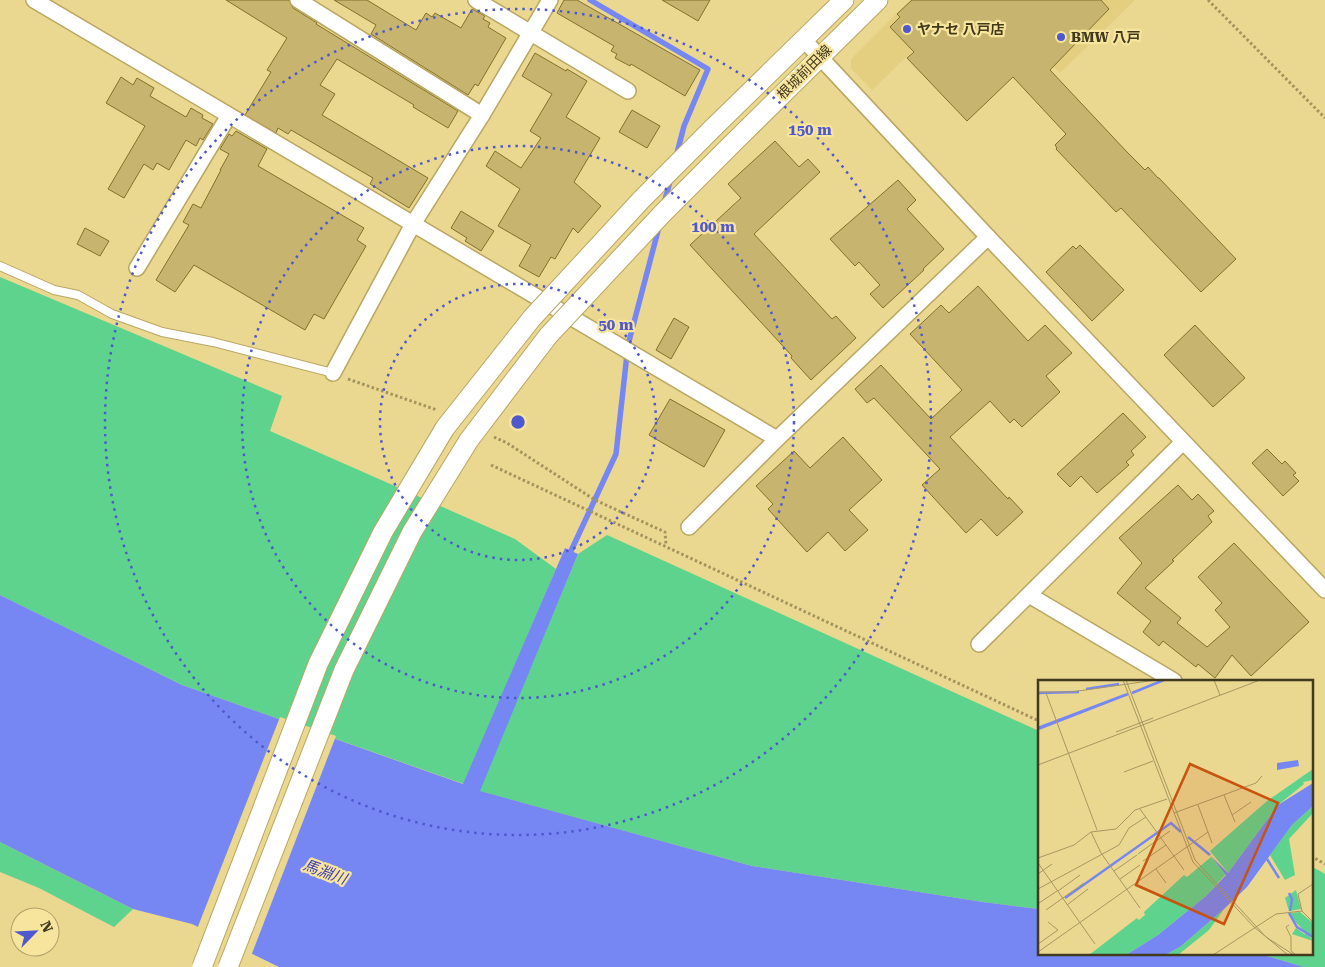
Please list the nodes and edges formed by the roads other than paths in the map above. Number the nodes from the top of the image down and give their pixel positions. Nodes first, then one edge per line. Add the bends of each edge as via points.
1 (34, 0) edge
2 (298, 0) edge
3 (476, 0) edge
4 (550, 0) edge
5 (844, 0) edge
6 (878, 0) edge
7 (531, 32) junction
8 (804, 40) junction
9 (820, 57) junction
10 (628, 91) dead end
11 (482, 115) junction
12 (228, 117) junction
13 (413, 224) junction
14 (988, 237) junction
15 (0, 266) edge
16 (137, 268) dead end
17 (333, 373) joint
18 (776, 439) junction
19 (1183, 442) junction
20 (689, 527) dead end
21 (1325, 590) edge
22 (1029, 595) junction
23 (979, 644) dead end
24 (1172, 680) edge
25 (202, 967) edge
26 (228, 967) edge

1 - 12 street
2 - 11 street
3 - 7 street
4 - 7 street
5 - 8 street, 根城前田線
6 - 9 street, 根城前田線
7 - 10 street
7 - 11 street
8 - 9 street
8 - 25 street, 根城前田線, bridge via 642,199 532,318 445,428 383,532 318,664
9 - 14 street
9 - 26 street, 根城前田線, bridge via 662,214 548,336 469,440 412,532 344,670
11 - 13 street
12 - 13 street
12 - 16 street
13 - 17 street
13 - 18 street
14 - 18 street
14 - 19 street
15 - 17 lane via 54,290 78,295 112,314 162,332
18 - 20 street
19 - 21 street
19 - 22 street
22 - 23 street
22 - 24 street

